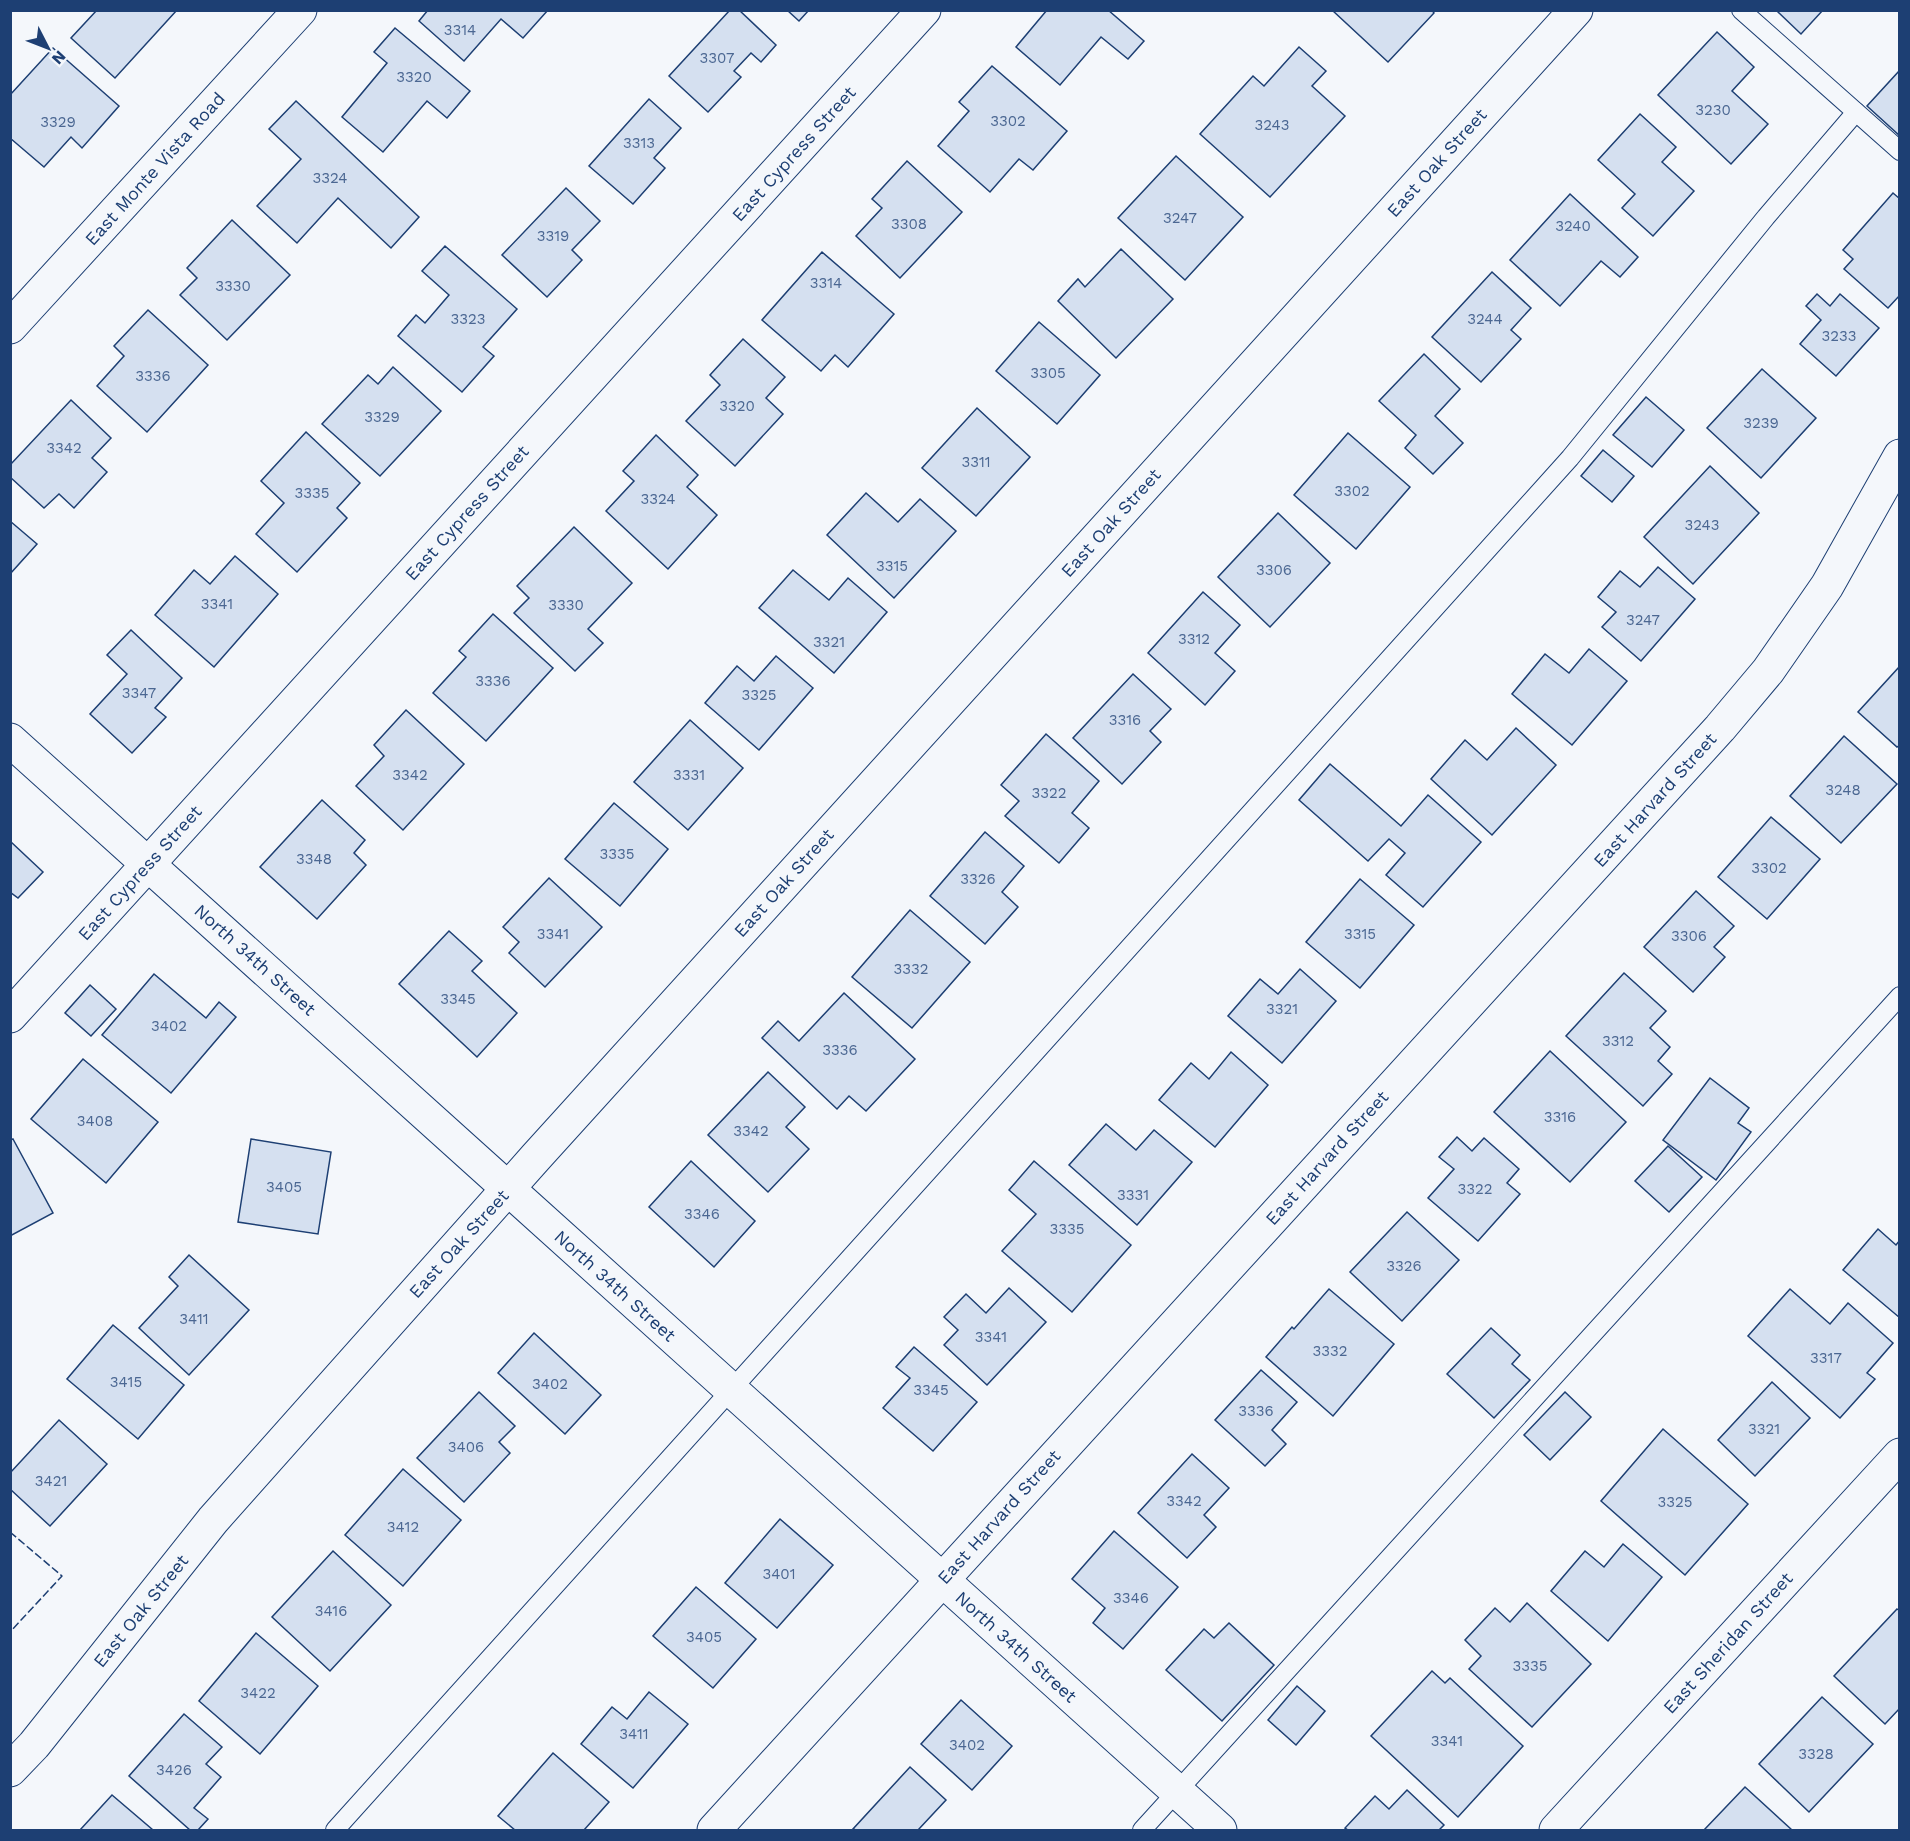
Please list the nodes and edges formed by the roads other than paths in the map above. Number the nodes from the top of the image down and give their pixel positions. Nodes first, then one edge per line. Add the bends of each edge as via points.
1 (300, 10) edge
2 (924, 10) edge
3 (1576, 10) edge
4 (1741, 10) edge
5 (1856, 112) junction
6 (1899, 151) edge
7 (10, 327) edge
8 (1899, 456) edge
9 (10, 740) edge
10 (149, 864) junction
11 (1899, 996) edge
12 (10, 1016) edge
13 (508, 1189) junction
14 (732, 1391) junction
15 (1899, 1455) edge
16 (942, 1580) junction
17 (10, 1770) edge
18 (1177, 1792) junction
19 (335, 1830) edge
20 (714, 1830) edge
21 (1142, 1830) edge
22 (1220, 1830) edge
23 (1556, 1830) edge

1 - 7 street, East Monte Vista Road
2 - 10 street, East Cypress Street
3 - 13 street, East Oak Street
4 - 5 lane
5 - 6 lane
5 - 14 lane via 1570,458
8 - 16 street, East Harvard Street via 1827,586 1768,671 1720,728
9 - 10 street, North 34th Street
10 - 12 street, East Cypress Street
10 - 13 street, North 34th Street
11 - 18 lane
13 - 14 street, North 34th Street
13 - 17 street, East Oak Street via 213,1520
14 - 16 street, North 34th Street
14 - 19 lane
15 - 23 street, East Sheridan Street
16 - 18 street, North 34th Street
16 - 20 street, East Harvard Street
18 - 21 lane
18 - 22 street, North 34th Street

